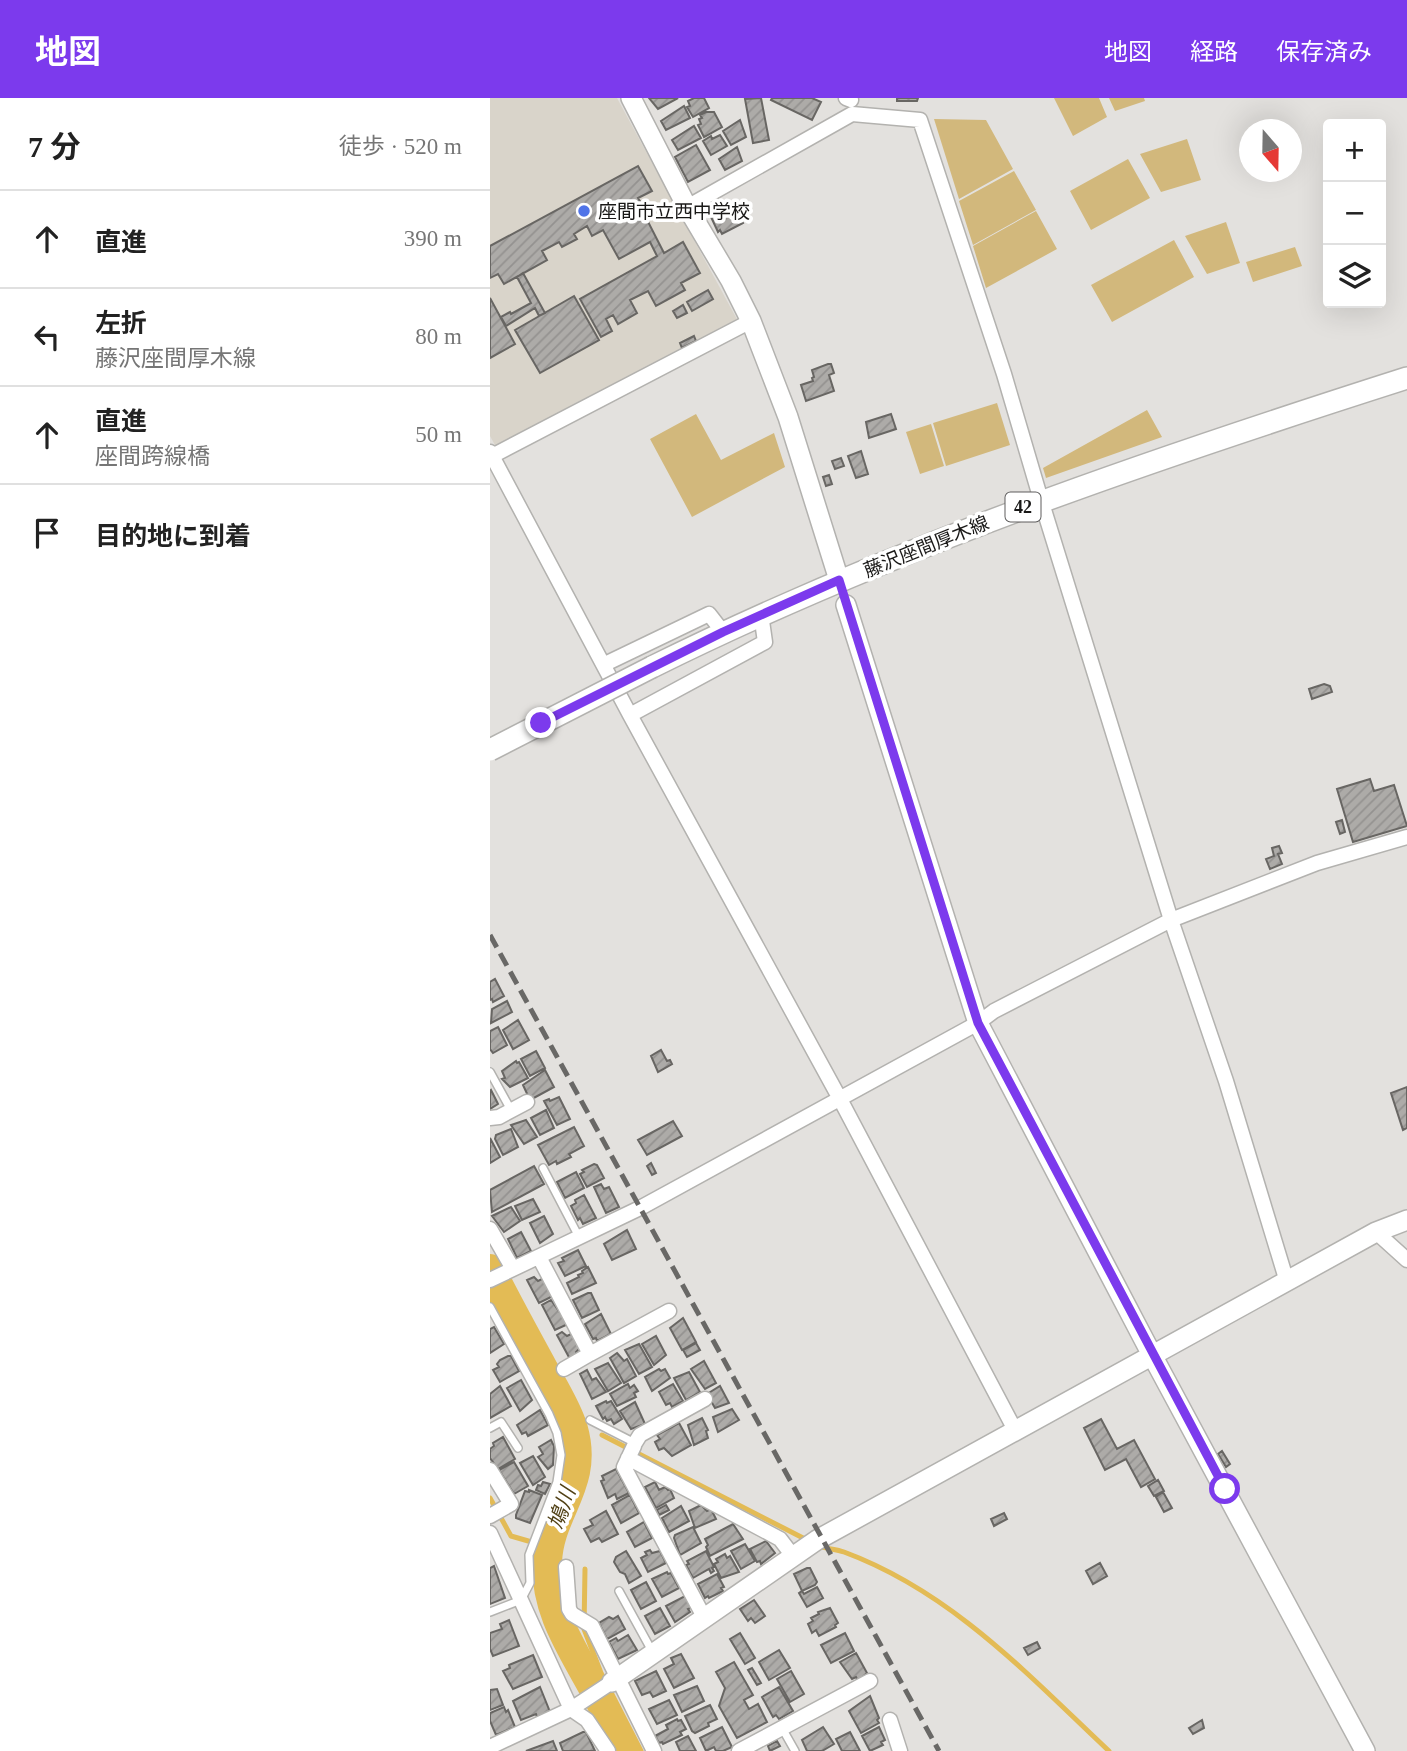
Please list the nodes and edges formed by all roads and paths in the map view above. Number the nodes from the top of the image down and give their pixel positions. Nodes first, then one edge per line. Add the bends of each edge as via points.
1 (631, 98) edge
2 (850, 103) edge
3 (687, 207) junction
4 (751, 321) junction
5 (1407, 378) edge
6 (491, 454) edge
7 (1041, 500) junction
8 (839, 580) junction
9 (846, 604) joint
10 (761, 614) junction
11 (723, 632) junction
12 (605, 664) junction
13 (630, 715) junction
14 (490, 750) edge
15 (1407, 837) edge
16 (1171, 920) junction
17 (978, 1023) junction
18 (490, 1072) edge
19 (840, 1099) junction
20 (527, 1102) dead end
21 (511, 1110) junction
22 (490, 1118) edge
23 (543, 1168) dead end
24 (1407, 1220) edge
25 (490, 1229) edge
26 (1376, 1232) junction
27 (579, 1237) junction
28 (539, 1256) junction
29 (1407, 1260) edge
30 (502, 1274) edge
31 (1287, 1282) junction
32 (490, 1307) edge
33 (669, 1311) dead end
34 (590, 1354) junction
35 (1152, 1355) junction
36 (564, 1369) dead end
37 (705, 1399) dead end
38 (590, 1420) dead end
39 (490, 1428) edge
40 (1014, 1430) junction
41 (518, 1448) dead end
42 (632, 1450) junction
43 (490, 1470) edge
44 (497, 1512) edge
45 (490, 1533) edge
46 (804, 1548) junction
47 (566, 1567) dead end
48 (619, 1591) dead end
49 (521, 1600) junction
50 (490, 1612) edge
51 (704, 1617) junction
52 (653, 1653) junction
53 (615, 1680) junction
54 (870, 1681) dead end
55 (571, 1709) junction
56 (890, 1720) dead end
57 (782, 1728) junction
58 (490, 1747) edge
59 (608, 1751) edge
60 (654, 1751) edge
61 (739, 1751) edge
62 (795, 1751) edge
63 (900, 1751) edge
64 (1365, 1751) edge

1 - 3 street
2 - 3 street
2 - 7 street via 920,120
3 - 4 street
4 - 6 street
4 - 8 street via 788,417
5 - 7 main road, 藤沢座間厚木線 / 42
6 - 12 street
7 - 8 main road, 藤沢座間厚木線 / 42
7 - 16 street
8 - 9 street
8 - 10 main road, 藤沢座間厚木線 / 42
9 - 17 street
10 - 11 main road, 藤沢座間厚木線 / 42
10 - 13 street via 765,642
11 - 12 street via 709,614
11 - 14 main road, 藤沢座間厚木線 / 42, bridge
12 - 13 street
13 - 19 street
15 - 16 street via 1317,863
16 - 17 street
16 - 31 street
17 - 19 street
17 - 35 street
18 - 21 lane
19 - 27 street
19 - 40 street
20 - 21 street
21 - 22 street
23 - 27 lane
24 - 26 street
25 - 30 street
26 - 29 street
26 - 31 street
27 - 28 street
28 - 30 street
28 - 34 street
31 - 35 street
32 - 49 lane via 550,1414 561,1455 557,1482 531,1545 530,1583
33 - 34 street
34 - 36 street
35 - 40 street
35 - 64 street
37 - 42 street via 640,1435
38 - 42 lane
39 - 41 lane via 501,1422
40 - 46 street
42 - 46 street via 780,1539
42 - 51 street via 624,1467
43 - 44 street via 511,1504
45 - 49 street
46 - 51 street
47 - 53 street via 569,1609 592,1626
48 - 52 lane
49 - 50 lane
49 - 55 street
51 - 52 street
52 - 53 street
53 - 55 street
53 - 60 street
54 - 57 street
55 - 58 street
55 - 59 street via 587,1720
56 - 63 street
57 - 61 street
57 - 62 lane

